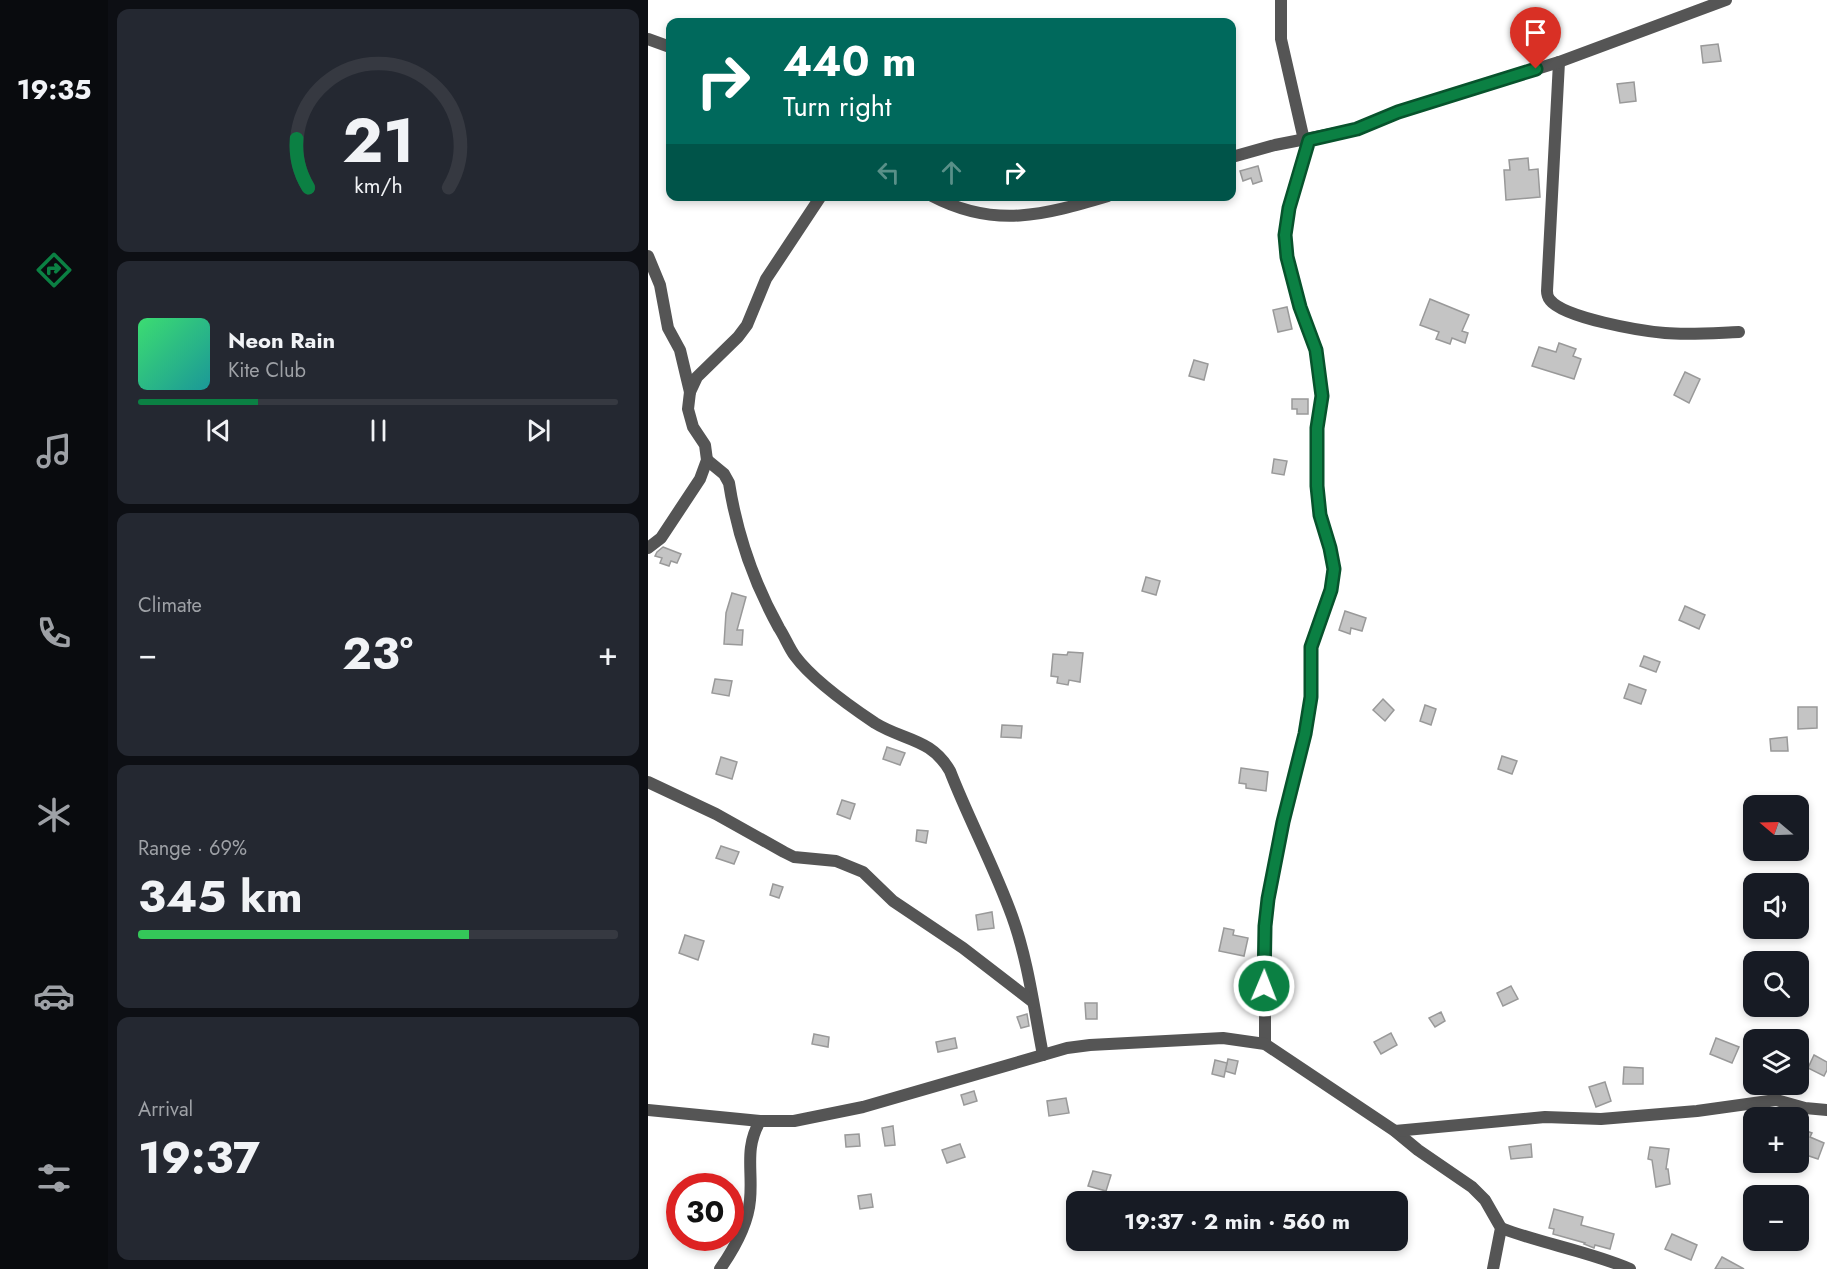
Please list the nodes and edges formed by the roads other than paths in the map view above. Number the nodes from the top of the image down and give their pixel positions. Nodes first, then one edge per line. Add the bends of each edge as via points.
1 (1281, 0) edge
2 (1726, 0) edge
3 (648, 39) edge
4 (666, 46) edge
5 (1558, 62) junction
6 (1307, 140) junction
7 (1236, 156) edge
8 (818, 201) edge
9 (941, 201) edge
10 (1089, 201) edge
11 (648, 256) edge
12 (1739, 332) dead end
13 (690, 392) junction
14 (707, 460) junction
15 (648, 548) edge
16 (648, 782) edge
17 (1033, 1002) junction
18 (1265, 1044) junction
19 (1043, 1055) junction
20 (648, 1110) edge
21 (1827, 1110) edge
22 (760, 1121) junction
23 (1395, 1131) junction
24 (1500, 1228) junction
25 (720, 1269) edge
26 (1493, 1269) edge
27 (1630, 1269) edge

1 - 6 street via 1281,39
2 - 5 street
3 - 4 street
5 - 6 street via 1398,112 1357,129
5 - 12 street via 1549,299 1577,314 1629,328 1665,333
6 - 7 street
6 - 18 street via 1285,235 1300,307 1316,350 1322,396 1317,428 1317,486 1334,569 1331,590 1311,647 1311,697 1305,734 1268,899
8 - 13 street via 766,279 747,325 698,377
9 - 10 street via 987,216 1015,217
11 - 13 street
13 - 14 street via 690,418 705,445
14 - 15 street via 700,479 661,538
14 - 17 street via 729,483 748,562 795,656 860,712 943,759 1013,918
16 - 17 street via 784,852 836,861 863,872 893,901
17 - 19 street
18 - 19 street via 1223,1038 1090,1045
18 - 23 street
19 - 22 street via 863,1107 794,1120
20 - 22 street
21 - 23 street via 1776,1100 1602,1119 1545,1117
22 - 25 street via 750,1143 747,1219
23 - 24 street via 1472,1187 1485,1200
24 - 26 street
24 - 27 street

